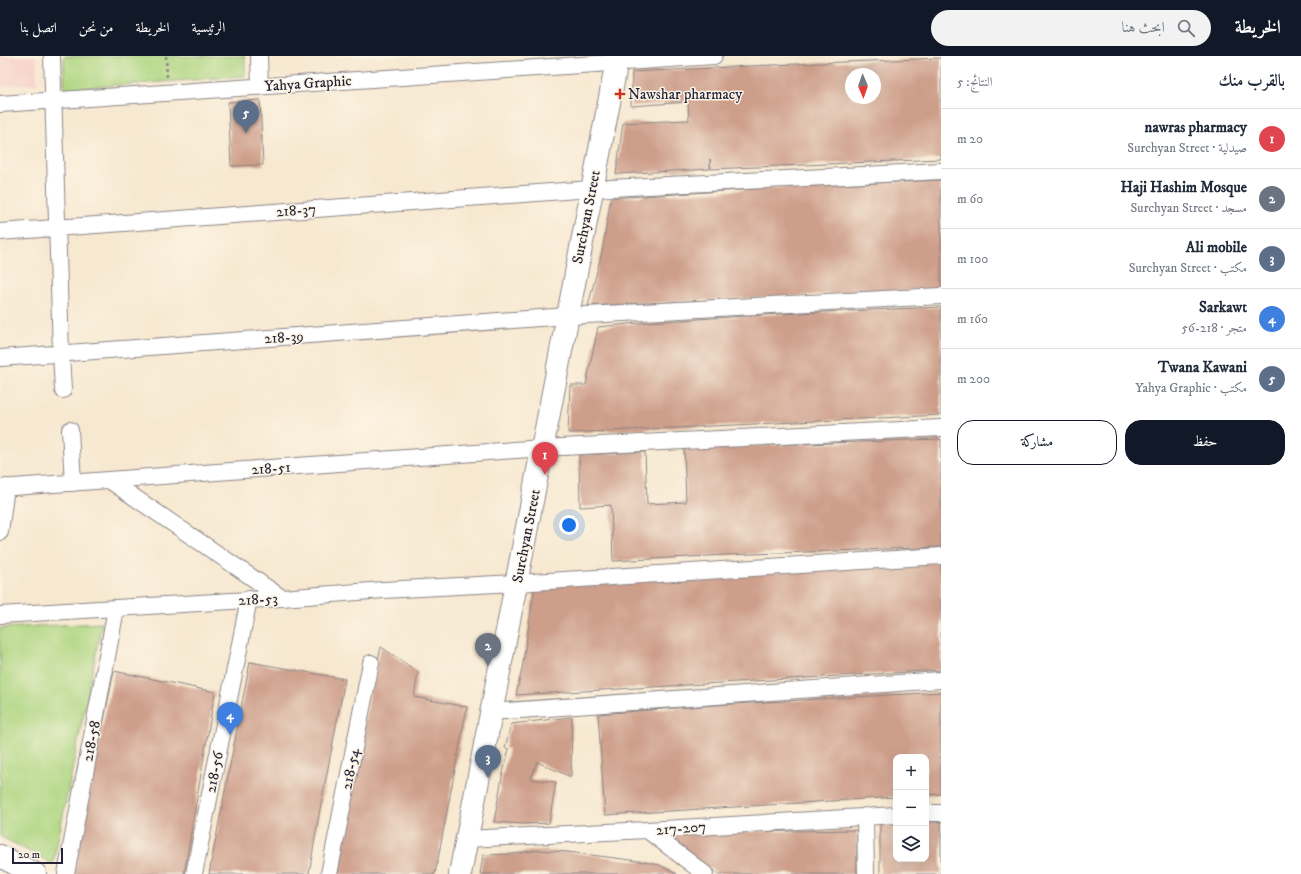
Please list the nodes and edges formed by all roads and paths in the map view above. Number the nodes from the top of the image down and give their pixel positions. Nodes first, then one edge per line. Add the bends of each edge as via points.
1 (52, 56) edge
2 (166, 56) edge
3 (259, 56) edge
4 (714, 56) edge
5 (617, 59) edge
6 (167, 82) dead end
7 (260, 86) junction
8 (54, 101) junction
9 (0, 104) edge
10 (941, 171) edge
11 (591, 189) junction
12 (57, 228) junction
13 (0, 232) edge
14 (941, 296) edge
15 (567, 316) junction
16 (61, 353) junction
17 (0, 358) edge
18 (63, 390) dead end
19 (941, 428) edge
20 (70, 430) dead end
21 (542, 448) junction
22 (109, 480) junction
23 (73, 483) junction
24 (3, 488) edge
25 (0, 532) edge
26 (941, 556) edge
27 (517, 583) junction
28 (282, 598) junction
29 (249, 599) junction
30 (116, 609) junction
31 (0, 615) edge
32 (371, 664) dead end
33 (941, 680) edge
34 (491, 712) junction
35 (929, 813) edge
36 (941, 813) edge
37 (893, 815) edge
38 (865, 816) junction
39 (647, 830) junction
40 (467, 839) junction
41 (0, 856) edge
42 (30, 873) edge
43 (66, 874) edge
44 (194, 874) edge
45 (329, 874) edge
46 (460, 874) edge
47 (705, 874) edge
48 (866, 874) edge

1 - 8 street
2 - 6 path
3 - 7 street
4 - 5 street, Yahya Graphic
5 - 7 street, Yahya Graphic
5 - 11 street, Surchyan Street
7 - 8 street, Yahya Graphic
8 - 9 street, Yahya Graphic
8 - 12 street
10 - 11 street, 218-37
11 - 12 street, 218-37
11 - 15 street, Surchyan Street
12 - 13 street, 218-37
12 - 16 street
14 - 15 street, 218-39
15 - 16 street, 218-39
15 - 21 street, Surchyan Street
16 - 17 street, 218-39
16 - 18 street
19 - 21 street, 218-51
20 - 23 street
21 - 22 street, 218-51
21 - 27 street, Surchyan Street
22 - 23 street, 218-51
22 - 28 street
23 - 24 street, 218-51
24 - 25 street
26 - 27 street, 218-53
27 - 28 street, 218-53
27 - 34 street, Surchyan Street
28 - 29 street, 218-53
29 - 30 street, 218-53
29 - 44 street, 218-56
30 - 31 street, 218-53
30 - 43 street, 218-58
32 - 45 street, 218-54
33 - 34 street
34 - 40 street, Surchyan Street
35 - 36 street
37 - 38 street, 217-207
38 - 39 street, 217-207
38 - 48 street
39 - 40 street, 217-207
39 - 47 street
40 - 46 street, Surchyan Street
41 - 42 street

